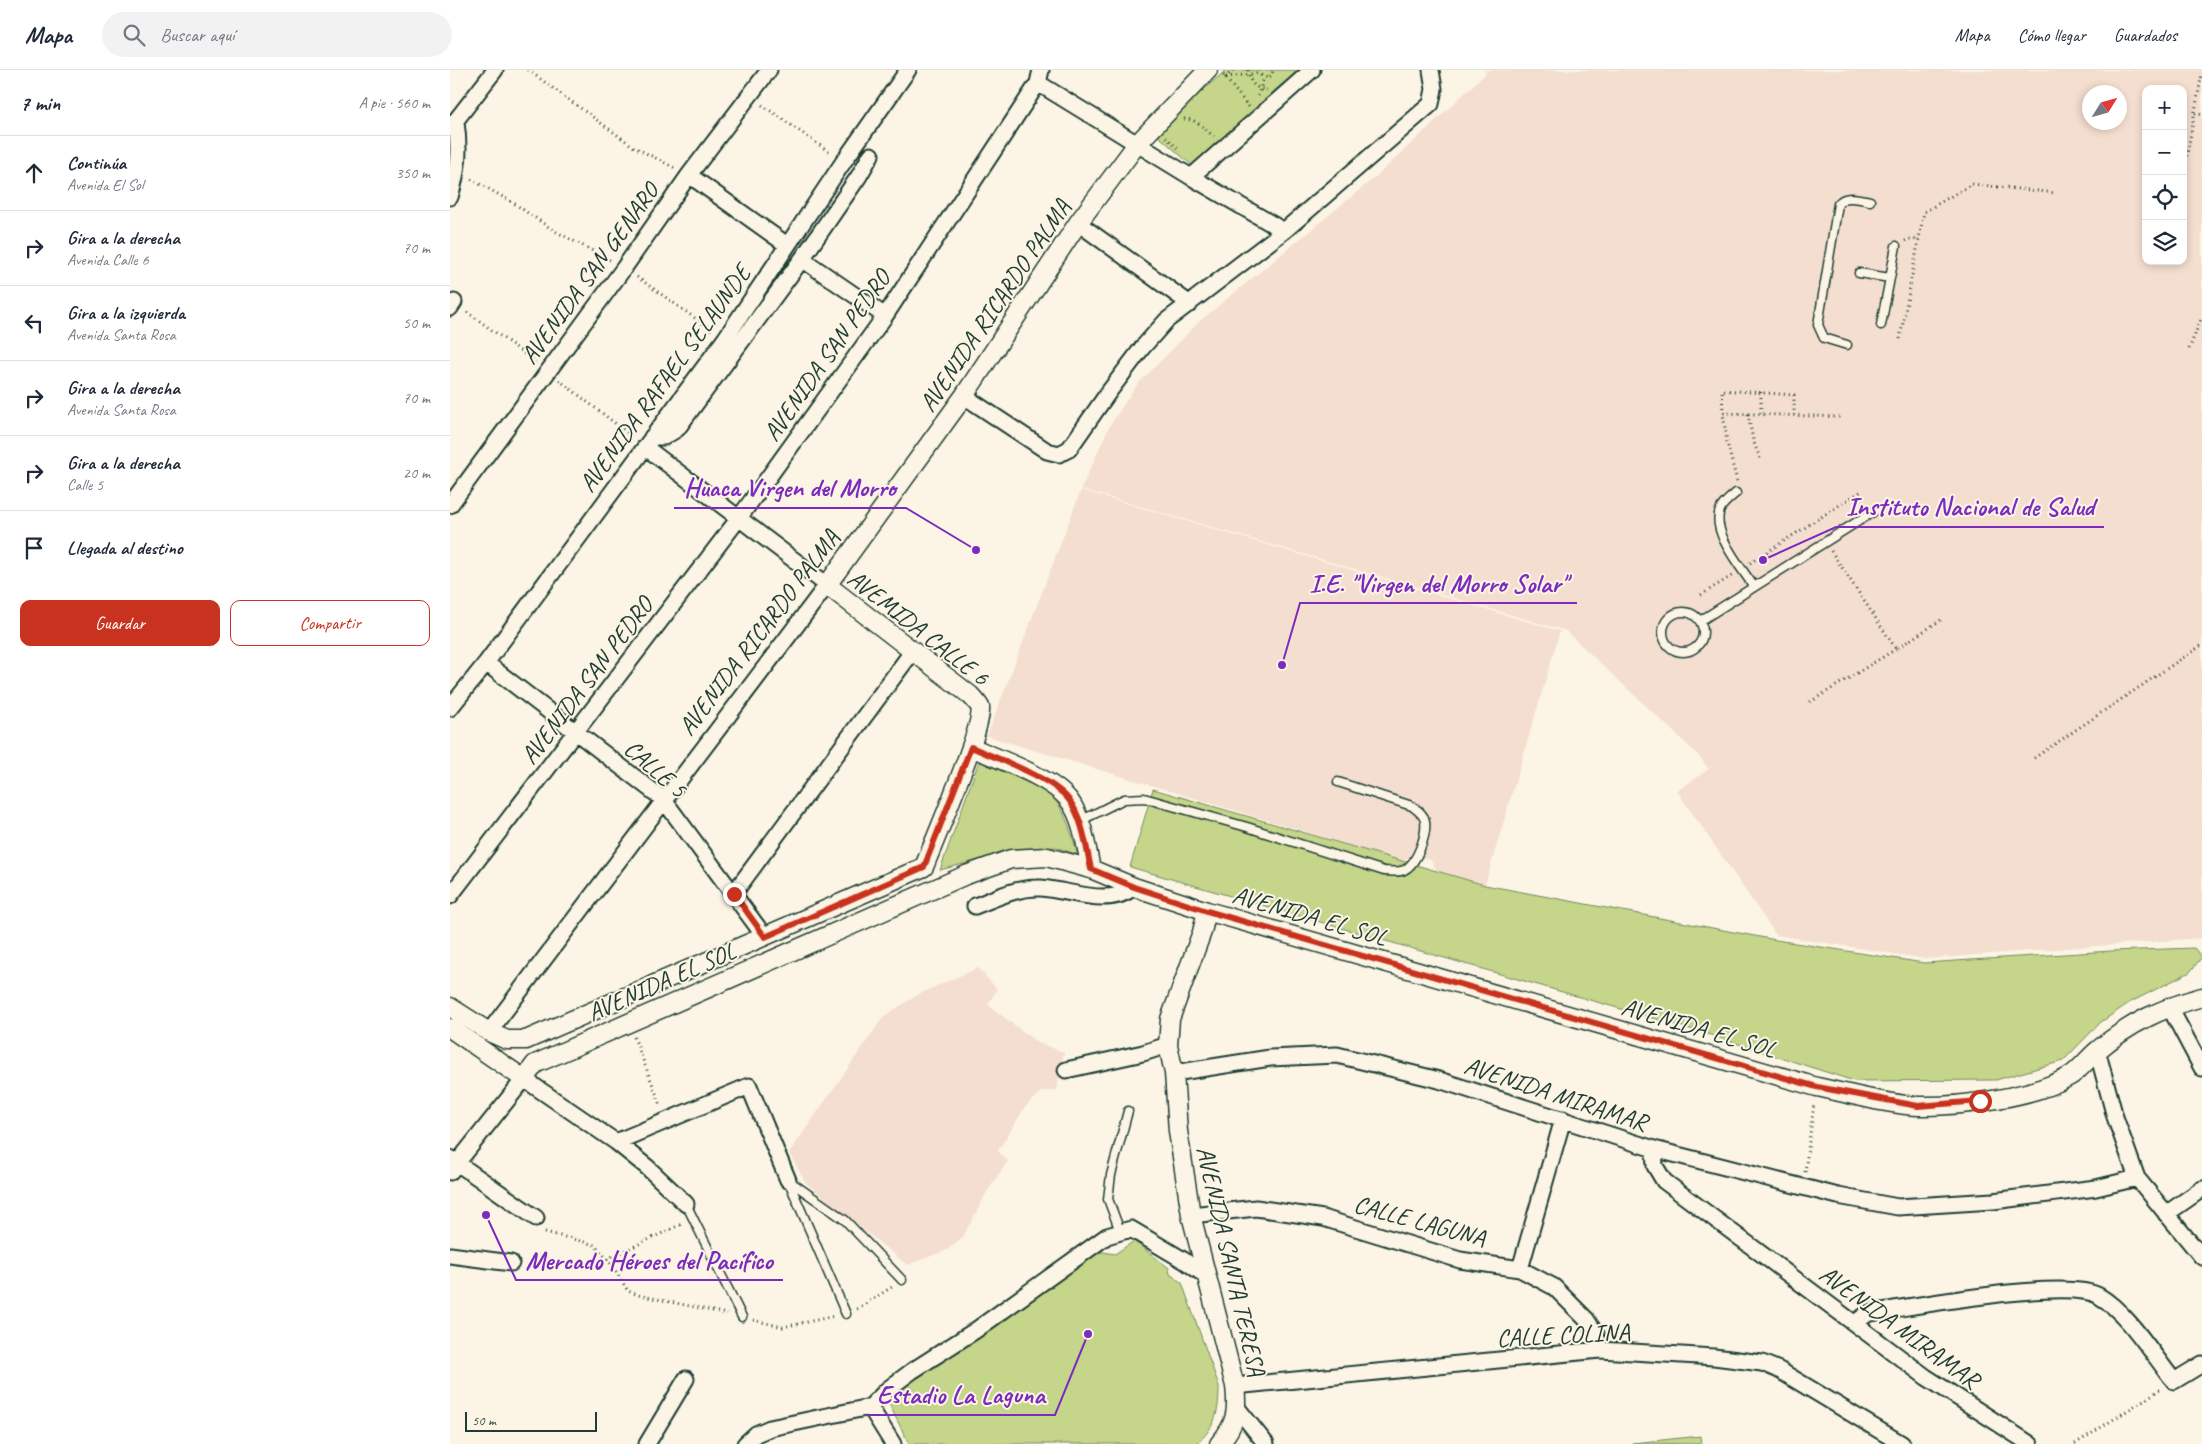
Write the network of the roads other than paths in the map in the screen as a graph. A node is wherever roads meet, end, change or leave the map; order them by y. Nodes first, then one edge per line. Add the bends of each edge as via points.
1 (495, 70) edge
2 (769, 70) edge
3 (908, 70) edge
4 (1312, 70) edge
5 (1430, 70) edge
6 (1212, 75) edge
7 (1040, 77) edge
8 (453, 125) edge
9 (1137, 144) junction
10 (871, 155) dead end
11 (689, 175) junction
12 (1191, 177) junction
13 (450, 197) edge
14 (1870, 201) dead end
15 (1078, 223) junction
16 (1284, 231) junction
17 (788, 245) junction
18 (1896, 246) dead end
19 (802, 259) junction
20 (1859, 272) dead end
21 (1890, 278) junction
22 (1190, 304) junction
23 (885, 316) junction
24 (1881, 325) dead end
25 (1847, 345) dead end
26 (964, 396) junction
27 (648, 442) junction
28 (1736, 493) road end
29 (450, 505) edge
30 (1876, 510) dead end
31 (739, 518) junction
32 (827, 586) junction
33 (1754, 587) junction
34 (1700, 621) junction
35 (912, 652) junction
36 (486, 663) junction
37 (450, 708) edge
38 (576, 732) junction
39 (971, 747) junction
40 (1338, 782) dead end
41 (663, 800) junction
42 (1080, 821) junction
43 (1091, 869) junction
44 (1134, 887) junction
45 (734, 894) junction
46 (450, 896) edge
47 (974, 906) dead end
48 (1207, 911) junction
49 (765, 937) junction
50 (2202, 997) edge
51 (2169, 1006) junction
52 (450, 1007) edge
53 (450, 1028) edge
54 (489, 1032) junction
55 (1168, 1045) junction
56 (2097, 1050) junction
57 (2202, 1068) edge
58 (1066, 1070) dead end
59 (1174, 1073) junction
60 (524, 1079) junction
61 (1128, 1111) dead end
62 (1563, 1119) junction
63 (616, 1142) junction
64 (1654, 1150) junction
65 (452, 1164) edge
66 (2137, 1178) junction
67 (788, 1180) junction
68 (2202, 1189) edge
69 (686, 1204) joint
70 (2166, 1214) junction
71 (1191, 1215) junction
72 (536, 1218) road end
73 (1120, 1231) junction
74 (450, 1255) edge
75 (2202, 1257) edge
76 (510, 1262) dead end
77 (1520, 1269) junction
78 (1206, 1276) junction
79 (902, 1280) road end
80 (846, 1314) road end
81 (742, 1317) road end
82 (1855, 1323) junction
83 (1600, 1350) junction
84 (2202, 1364) edge
85 (686, 1378) dead end
86 (1236, 1386) junction
87 (870, 1407) junction
88 (1238, 1408) junction
89 (647, 1444) edge
90 (745, 1444) edge
91 (893, 1444) edge
92 (1219, 1444) edge
93 (1266, 1444) edge
94 (1902, 1444) edge
95 (2030, 1444) edge

1 - 8 street
2 - 11 street, AVENIDA SAN GENARO
3 - 17 street, AVENIDA RAFAEL SELAUNDE
4 - 12 street
5 - 16 street via 1434,90 1431,104
6 - 9 street, AVENIDA RICARDO PALMA
7 - 9 street
7 - 23 street, AVENIDA SAN PEDRO
8 - 13 street via 459,149 458,171
9 - 12 street
9 - 15 street, AVENIDA RICARDO PALMA
10 - 19 street
11 - 17 street
11 - 29 street, AVENIDA SAN GENARO
12 - 16 street
14 - 25 lane via 1846,197 1838,204 1819,316 1818,325 1824,338
15 - 22 street
15 - 26 street, AVENIDA RICARDO PALMA
16 - 22 street
17 - 27 street, AVENIDA RAFAEL SELAUNDE via 725,339
18 - 21 lane
19 - 23 street
19 - 27 street via 677,429
20 - 21 lane
21 - 24 lane
22 - 26 street via 1166,321 1142,348 1069,449 1059,454 1047,452
23 - 31 street, AVENIDA SAN PEDRO
26 - 32 street, AVENIDA RICARDO PALMA
27 - 31 street
27 - 36 street, AVENIDA RAFAEL SELAUNDE
28 - 33 lane via 1720,510 1718,522 1721,537
30 - 33 lane
31 - 32 street
31 - 38 street, AVENIDA SAN PEDRO
32 - 35 street, AVEMIDA CALLE 6
32 - 41 street, AVENIDA RICARDO PALMA
33 - 34 lane
34 - 34 lane via 1688,613 1675,614 1665,623 1666,643 1678,652 1691,651 1701,641 1703,627
35 - 39 street, AVEMIDA CALLE 6 via 970,695 980,707
35 - 45 street
36 - 37 street, AVENIDA RAFAEL SELAUNDE
36 - 38 street, CALLE 5
38 - 41 street, CALLE 5
38 - 46 street, AVENIDA SAN PEDRO
39 - 42 street via 1047,781 1068,799
39 - 49 street via 924,867
40 - 42 lane via 1412,806 1421,814 1425,822 1419,855 1407,868 1398,872 1384,870 1144,798 1124,799
41 - 45 street, CALLE 5
41 - 54 street, AVENIDA RICARDO PALMA
42 - 43 street
43 - 44 street, AVENIDA EL SOL
43 - 60 street, AVENIDA EL SOL via 1047,857 1011,859 966,875 535,1064
44 - 47 street via 1117,896 1086,896 1041,888 1016,890
44 - 48 street, AVENIDA EL SOL
45 - 49 street, CALLE 5
48 - 55 street, AVENIDA SANTA TERESA via 1170,1019
48 - 56 street, AVENIDA EL SOL via 1817,1087 1918,1106 1980,1101 2034,1091 2071,1075
49 - 54 street via 526,1040 507,1040
50 - 51 street, AVENIDA EL SOL
51 - 56 street, AVENIDA EL SOL via 2127,1028
51 - 57 street
52 - 54 street
53 - 60 street
55 - 58 street
55 - 59 street, AVENIDA SANTA TERESA
56 - 66 street via 2115,1117
59 - 62 street, AVENIDA MIRAMAR via 1270,1058 1337,1055 1438,1080
59 - 71 street, AVENIDA SANTA TERESA via 1178,1131
60 - 63 street
60 - 65 street, AVENIDA EL SOL
61 - 73 lane via 1108,1199
62 - 64 street, AVENIDA MIRAMAR
62 - 77 street
63 - 67 street via 749,1086
63 - 69 street
64 - 66 street via 1838,1196 1898,1207 2002,1200 2096,1188
64 - 82 street, AVENIDA MIRAMAR via 1655,1166 1664,1181
65 - 72 street
66 - 70 street
67 - 79 lane via 844,1220
67 - 80 lane
68 - 70 street
69 - 81 lane
70 - 75 street
71 - 77 street, CALLE LAGUNA via 1256,1208 1323,1218 1460,1260
71 - 78 street, AVENIDA SANTA TERESA
73 - 78 street via 1131,1229
73 - 87 street via 1107,1236 976,1330 912,1371
74 - 76 street
77 - 83 street, CALLE LAGUNA via 1554,1287 1586,1319 1596,1334
78 - 86 street, AVENIDA SANTA TERESA
82 - 84 street via 1867,1314 1882,1310 2039,1290 2075,1289 2097,1294 2116,1308 2174,1381
82 - 95 street, AVENIDA MIRAMAR via 1926,1377
83 - 86 street, CALLE COLINA
83 - 94 street, CALLE COLINA via 1762,1363
85 - 89 street
86 - 88 street, AVENIDA SANTA TERESA
87 - 90 street via 770,1428
87 - 91 street
88 - 92 street, AVENIDA SANTA TERESA via 1231,1430
88 - 93 street

